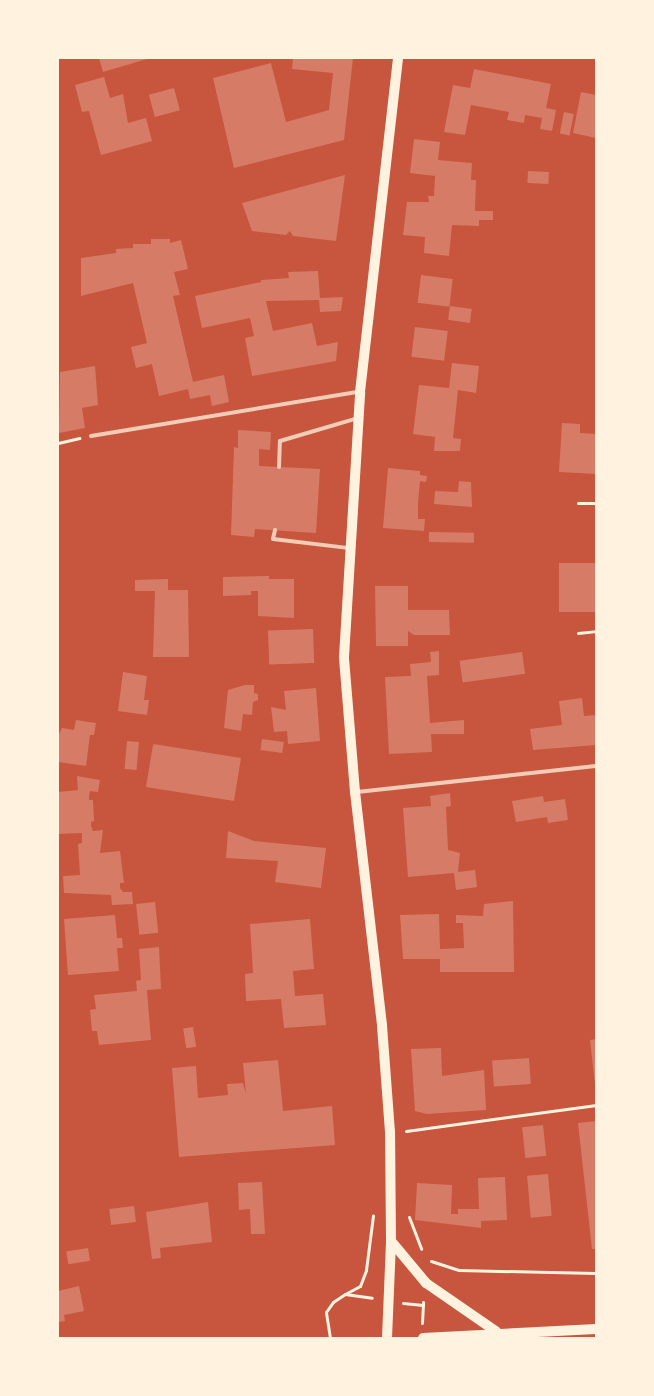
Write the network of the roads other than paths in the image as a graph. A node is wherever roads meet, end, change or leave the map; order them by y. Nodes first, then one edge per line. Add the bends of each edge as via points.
1 (398, 58) edge
2 (360, 392) junction
3 (358, 418) junction
4 (91, 436) road end
5 (279, 467) dead end
6 (275, 530) dead end
7 (349, 548) junction
8 (596, 766) edge
9 (355, 792) junction
10 (391, 1241) junction
11 (596, 1329) edge
12 (497, 1332) junction
13 (387, 1338) edge
14 (422, 1338) edge

1 - 2 main road
2 - 3 main road
2 - 4 lane
3 - 5 lane via 280,440
3 - 7 main road
6 - 7 lane via 273,539
7 - 9 main road via 344,657
8 - 9 lane
9 - 10 main road via 382,1025 390,1132
10 - 12 main road via 426,1283
10 - 13 main road
11 - 12 main road
12 - 14 main road

